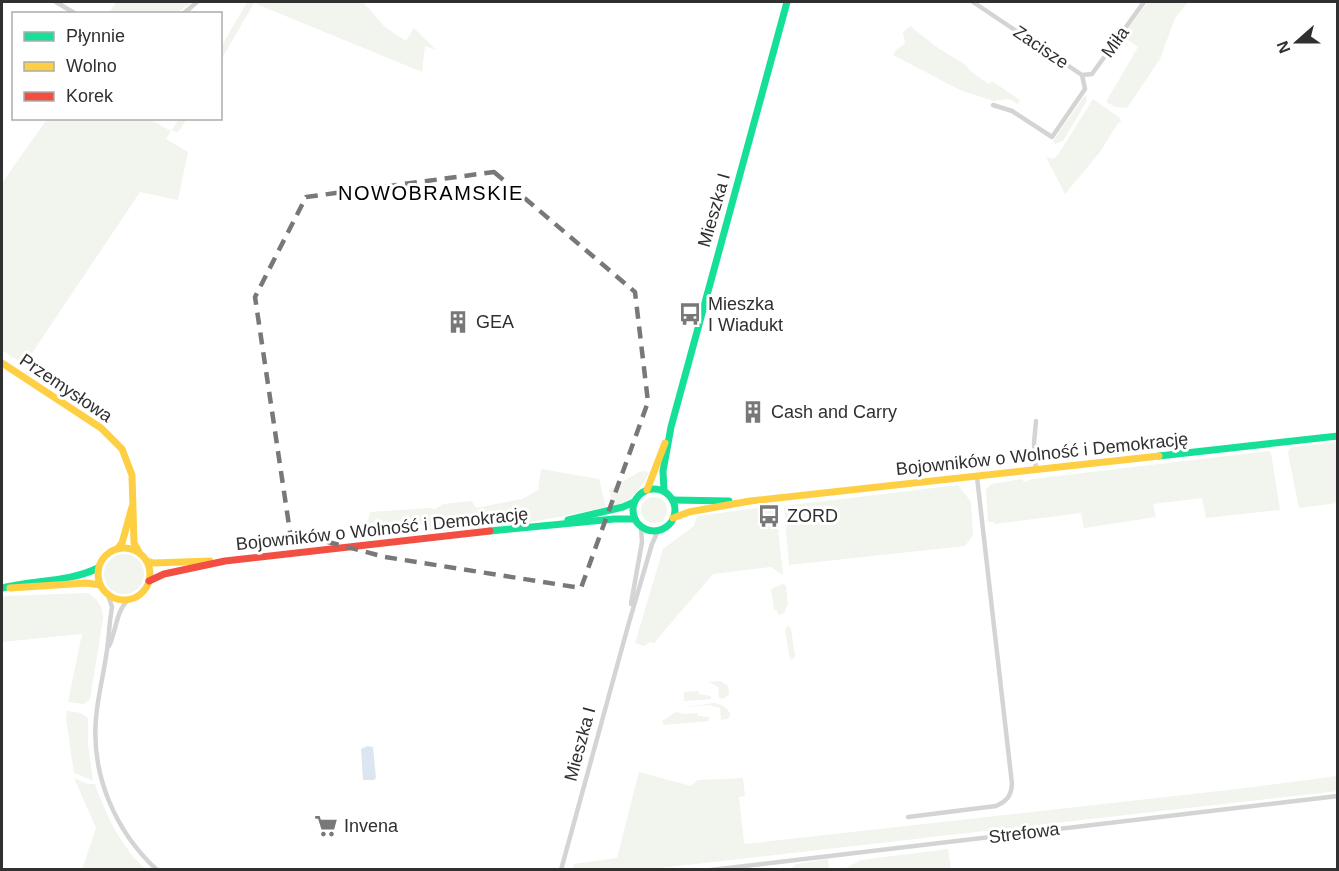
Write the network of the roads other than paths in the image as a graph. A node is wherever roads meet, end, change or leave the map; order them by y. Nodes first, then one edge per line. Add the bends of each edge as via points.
1 (56, 2) edge
2 (198, 2) edge
3 (787, 2) edge
4 (973, 2) edge
5 (1144, 2) edge
6 (73, 12) edge
7 (186, 12) edge
8 (1082, 75) junction
9 (993, 105) dead end
10 (2, 363) edge
11 (1036, 421) dead end
12 (671, 427) junction
13 (1338, 436) edge
14 (1036, 470) junction
15 (977, 477) junction
16 (647, 490) junction
17 (664, 491) junction
18 (673, 500) junction
19 (750, 501) junction
20 (634, 502) junction
21 (133, 505) junction
22 (673, 518) junction
23 (635, 519) junction
24 (542, 525) junction
25 (641, 527) junction
26 (658, 531) junction
27 (118, 548) junction
28 (139, 552) junction
29 (147, 561) junction
30 (225, 561) junction
31 (98, 568) junction
32 (149, 580) junction
33 (100, 585) junction
34 (2, 588) edge
35 (108, 595) junction
36 (128, 600) junction
37 (628, 626) junction
38 (108, 648) junction
39 (1338, 796) edge
40 (908, 816) dead end
41 (735, 868) edge
42 (157, 870) edge
43 (561, 870) edge
44 (711, 870) edge

1 - 6 street
2 - 7 street
3 - 12 main road, Mieszka I
4 - 8 street, Zacisze
5 - 8 street, Miła via 1092,74
8 - 9 street, Zacisze via 1085,89 1052,136 1012,111
10 - 21 main road, Przemysłowa via 113,439 130,467
11 - 14 street
12 - 16 main road, Mieszka I
12 - 17 main road, Mieszka I via 663,471
13 - 14 main road, Bojowników o Wolność i Demokrację
14 - 15 main road, Bojowników o Wolność i Demokrację
15 - 19 main road, Bojowników o Wolność i Demokrację
15 - 40 street via 1011,793 996,807
16 - 17 main road
16 - 20 main road
17 - 18 main road
18 - 19 main road, Bojowników o Wolność i Demokrację
18 - 22 main road
19 - 22 main road, Bojowników o Wolność i Demokrację
20 - 23 main road
20 - 24 main road, Bojowników o Wolność i Demokrację
21 - 27 main road, Przemysłowa
21 - 28 main road, Przemysłowa via 134,543
22 - 26 main road
23 - 24 main road, Bojowników o Wolność i Demokrację
23 - 25 main road
24 - 30 main road, Bojowników o Wolność i Demokrację
25 - 26 main road
25 - 37 street, Mieszka I
26 - 37 street, Mieszka I
27 - 28 main road
27 - 31 main road via 103,558
28 - 29 main road
29 - 30 main road, Bojowników o Wolność i Demokrację
29 - 32 main road
30 - 32 main road, Bojowników o Wolność i Demokrację
31 - 33 main road
31 - 34 main road via 86,574
32 - 36 main road via 141,594
33 - 34 main road
33 - 35 main road
35 - 36 main road
35 - 38 street via 112,607
36 - 38 street
37 - 43 street, Mieszka I
38 - 42 street via 96,720 102,781 119,822
39 - 41 street, Strefowa
41 - 44 street, Strefowa

